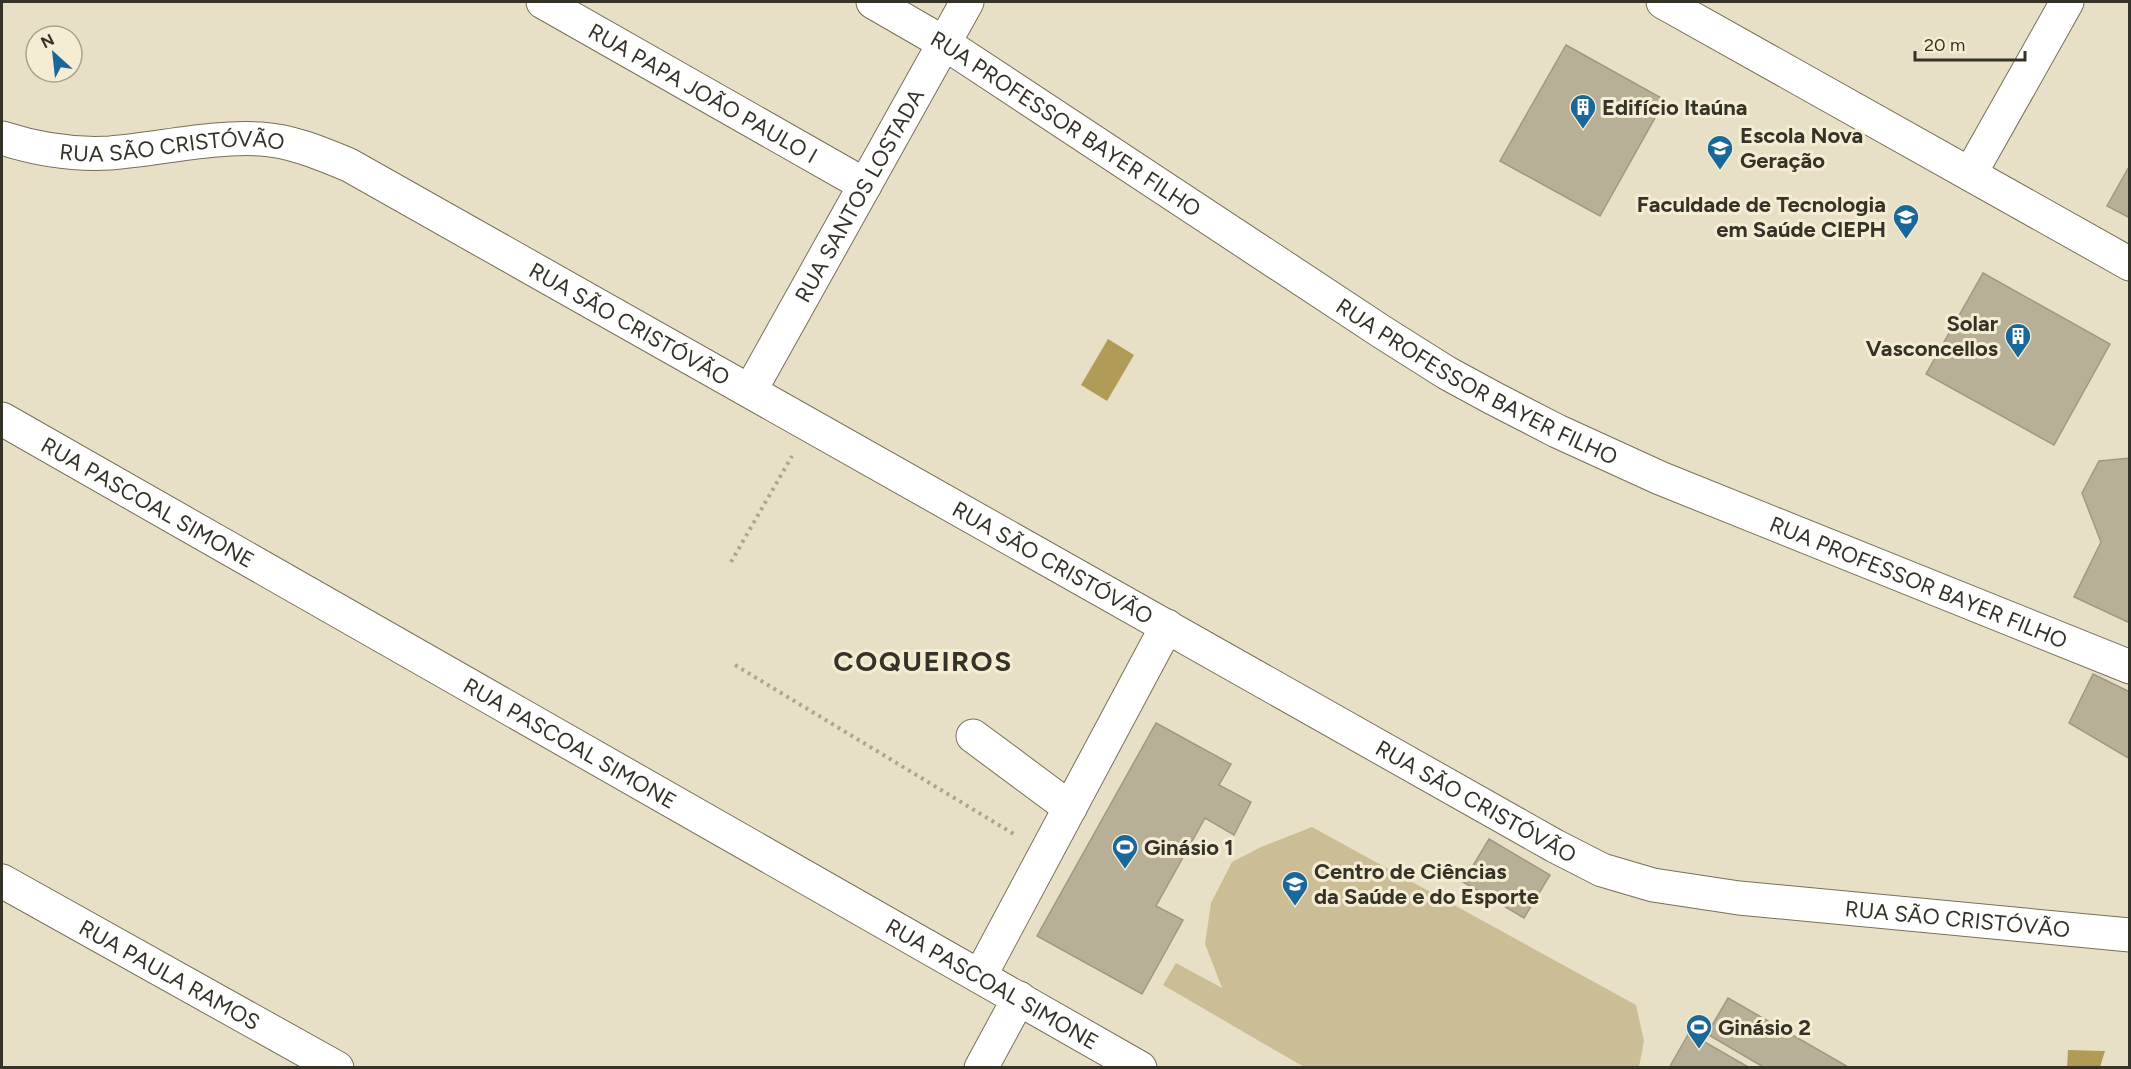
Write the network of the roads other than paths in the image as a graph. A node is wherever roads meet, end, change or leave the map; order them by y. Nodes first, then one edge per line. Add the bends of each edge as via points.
1 (543, 2) edge
2 (873, 2) edge
3 (967, 2) edge
4 (1663, 2) edge
5 (2067, 2) edge
6 (944, 43) junction
7 (2, 138) edge
8 (1970, 174) junction
9 (865, 185) junction
10 (2130, 264) edge
11 (750, 391) junction
12 (2, 419) edge
13 (1167, 626) junction
14 (2130, 667) edge
15 (973, 736) dead end
16 (1070, 808) junction
17 (2, 881) edge
18 (2130, 934) edge
19 (980, 976) junction
20 (1019, 998) junction
21 (337, 1068) edge
22 (981, 1068) edge
23 (1140, 1068) edge

1 - 9 street, RUA PAPA JOÃO PAULO I
2 - 6 street, RUA PROFESSOR BAYER FILHO
3 - 6 street, RUA SANTOS LOSTADA
4 - 8 street
5 - 8 street
6 - 9 street, RUA SANTOS LOSTADA
6 - 14 street, RUA PROFESSOR BAYER FILHO via 1382,332 1484,393 1660,477
7 - 11 street, RUA SÃO CRISTÓVÃO via 61,151 108,153 261,139 309,148 349,165
8 - 10 street
9 - 11 street, RUA SANTOS LOSTADA
11 - 13 street, RUA SÃO CRISTÓVÃO
12 - 19 street, RUA PASCOAL SIMONE
13 - 16 street
13 - 18 street, RUA SÃO CRISTÓVÃO via 1602,870 1653,885 1739,898
15 - 16 street
16 - 19 street
17 - 21 street, RUA PAULA RAMOS
19 - 20 street, RUA PASCOAL SIMONE
20 - 22 street
20 - 23 street, RUA PASCOAL SIMONE

